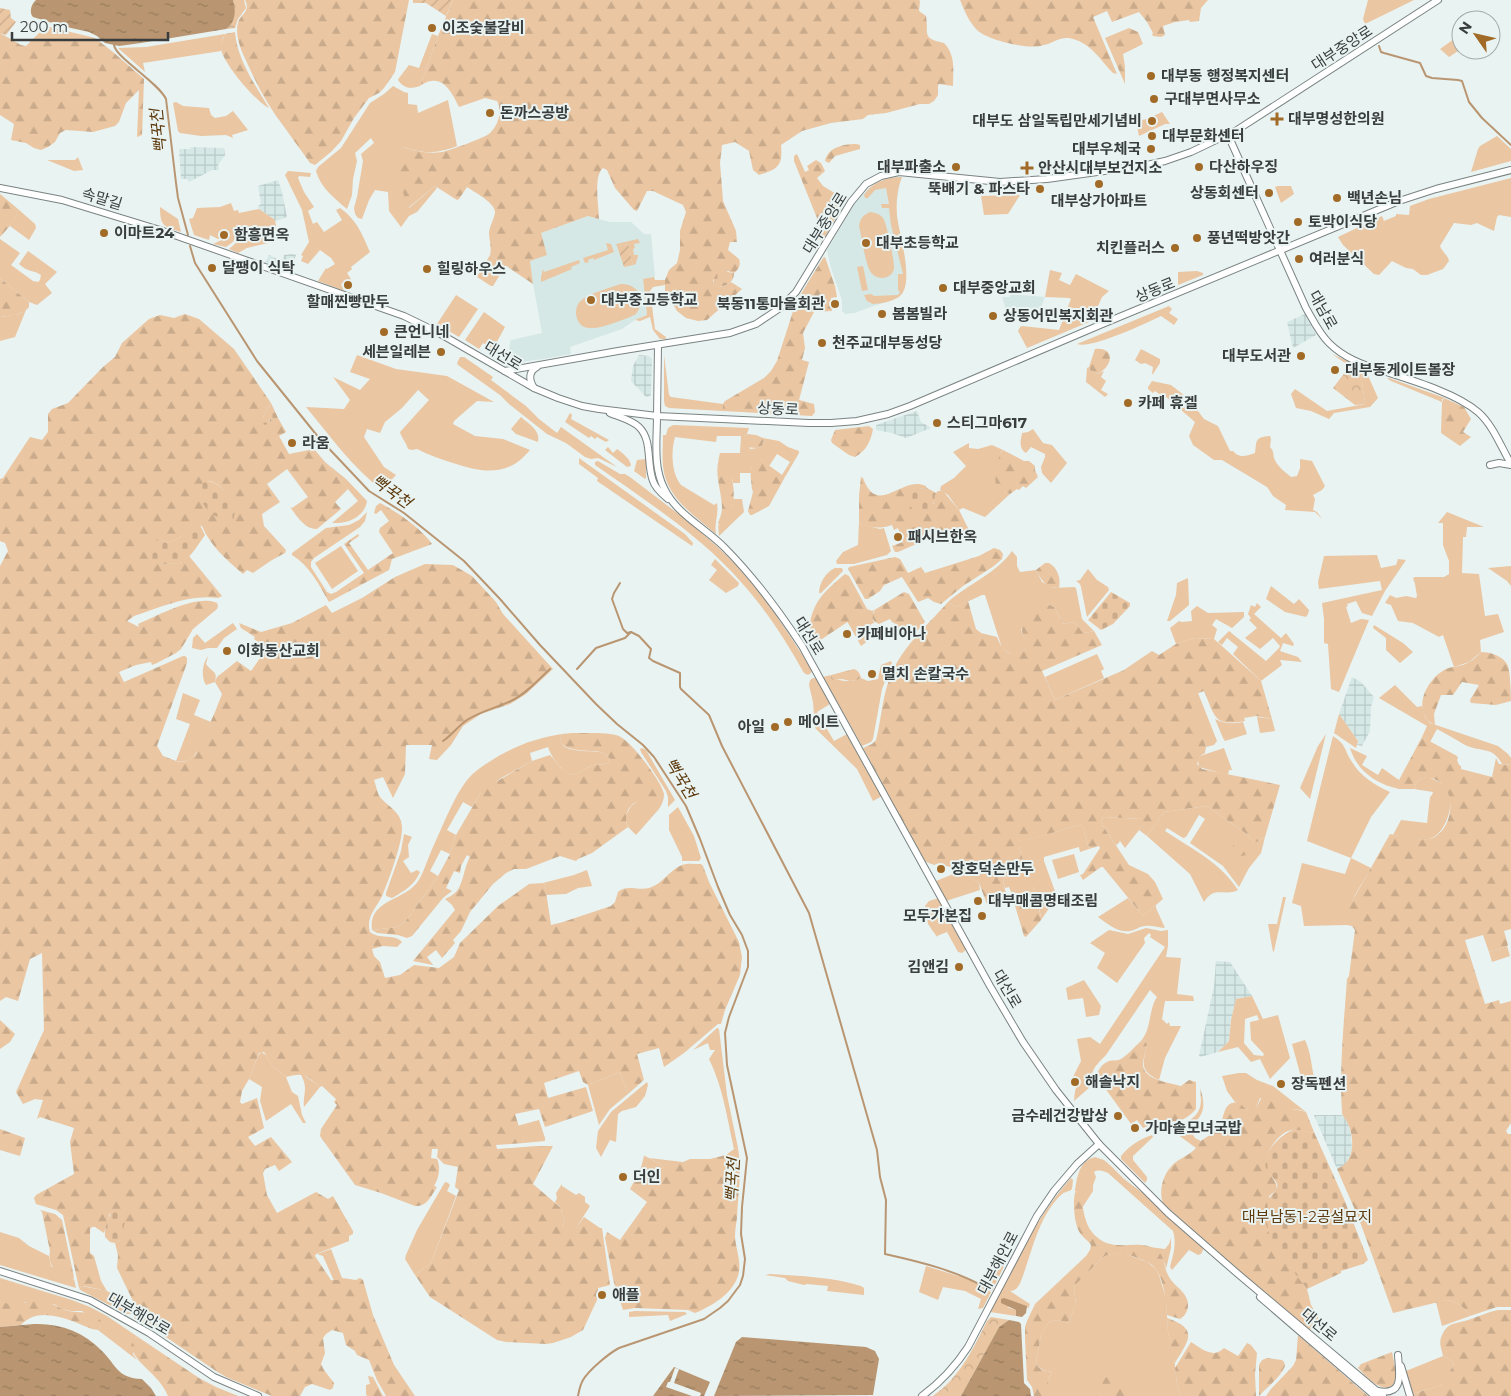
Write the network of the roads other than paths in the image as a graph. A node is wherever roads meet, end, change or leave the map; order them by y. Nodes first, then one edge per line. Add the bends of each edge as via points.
1 (1438, 0) edge
2 (1228, 135) junction
3 (1511, 170) edge
4 (0, 188) edge
5 (195, 242) joint
6 (1280, 251) junction
7 (658, 345) junction
8 (538, 366) junction
9 (504, 371) junction
10 (534, 388) junction
11 (605, 410) junction
12 (657, 416) junction
13 (1511, 464) edge
14 (1490, 465) dead end
15 (679, 509) junction
16 (1099, 1144) junction
17 (0, 1271) edge
18 (1376, 1393) edge
19 (258, 1396) edge
20 (922, 1396) edge
21 (1383, 1396) edge
22 (1410, 1396) edge

1 - 2 street, 대부중앙로
2 - 6 street, 대남로
2 - 7 street, 대부중앙로 via 1165,161 1047,180 1000,182 899,172 881,176 866,184 851,202 801,285 780,308 756,324 730,333
3 - 6 street, 상동로 via 1399,201
4 - 5 street, 속말길 via 62,200
5 - 9 street, 대선로 via 412,320
6 - 12 street, 상동로 via 888,414 857,421 819,423
6 - 13 street, 대남로 via 1317,328 1333,347 1358,362 1444,393 1472,407 1489,425
7 - 8 street, 대부중앙로
7 - 12 street
8 - 9 street, 대부중앙로
8 - 10 street via 530,375
9 - 10 street, 대선로
10 - 11 street, 대선로 via 570,403
11 - 12 street, 대선로
11 - 15 street via 640,428 647,442 652,480
12 - 15 street, 대선로 via 658,473 667,494
13 - 14 street
15 - 16 street, 대선로 via 723,545 780,612 1012,1024 1046,1077
16 - 18 street, 대선로 via 1156,1202
16 - 20 street, 대부해안로 via 1077,1164 1037,1216 958,1363
17 - 19 street, 대부해안로 via 90,1300 149,1333 214,1377
18 - 21 street, 대선로
18 - 22 street via 1393,1391 1397,1386 1400,1377 1398,1355

